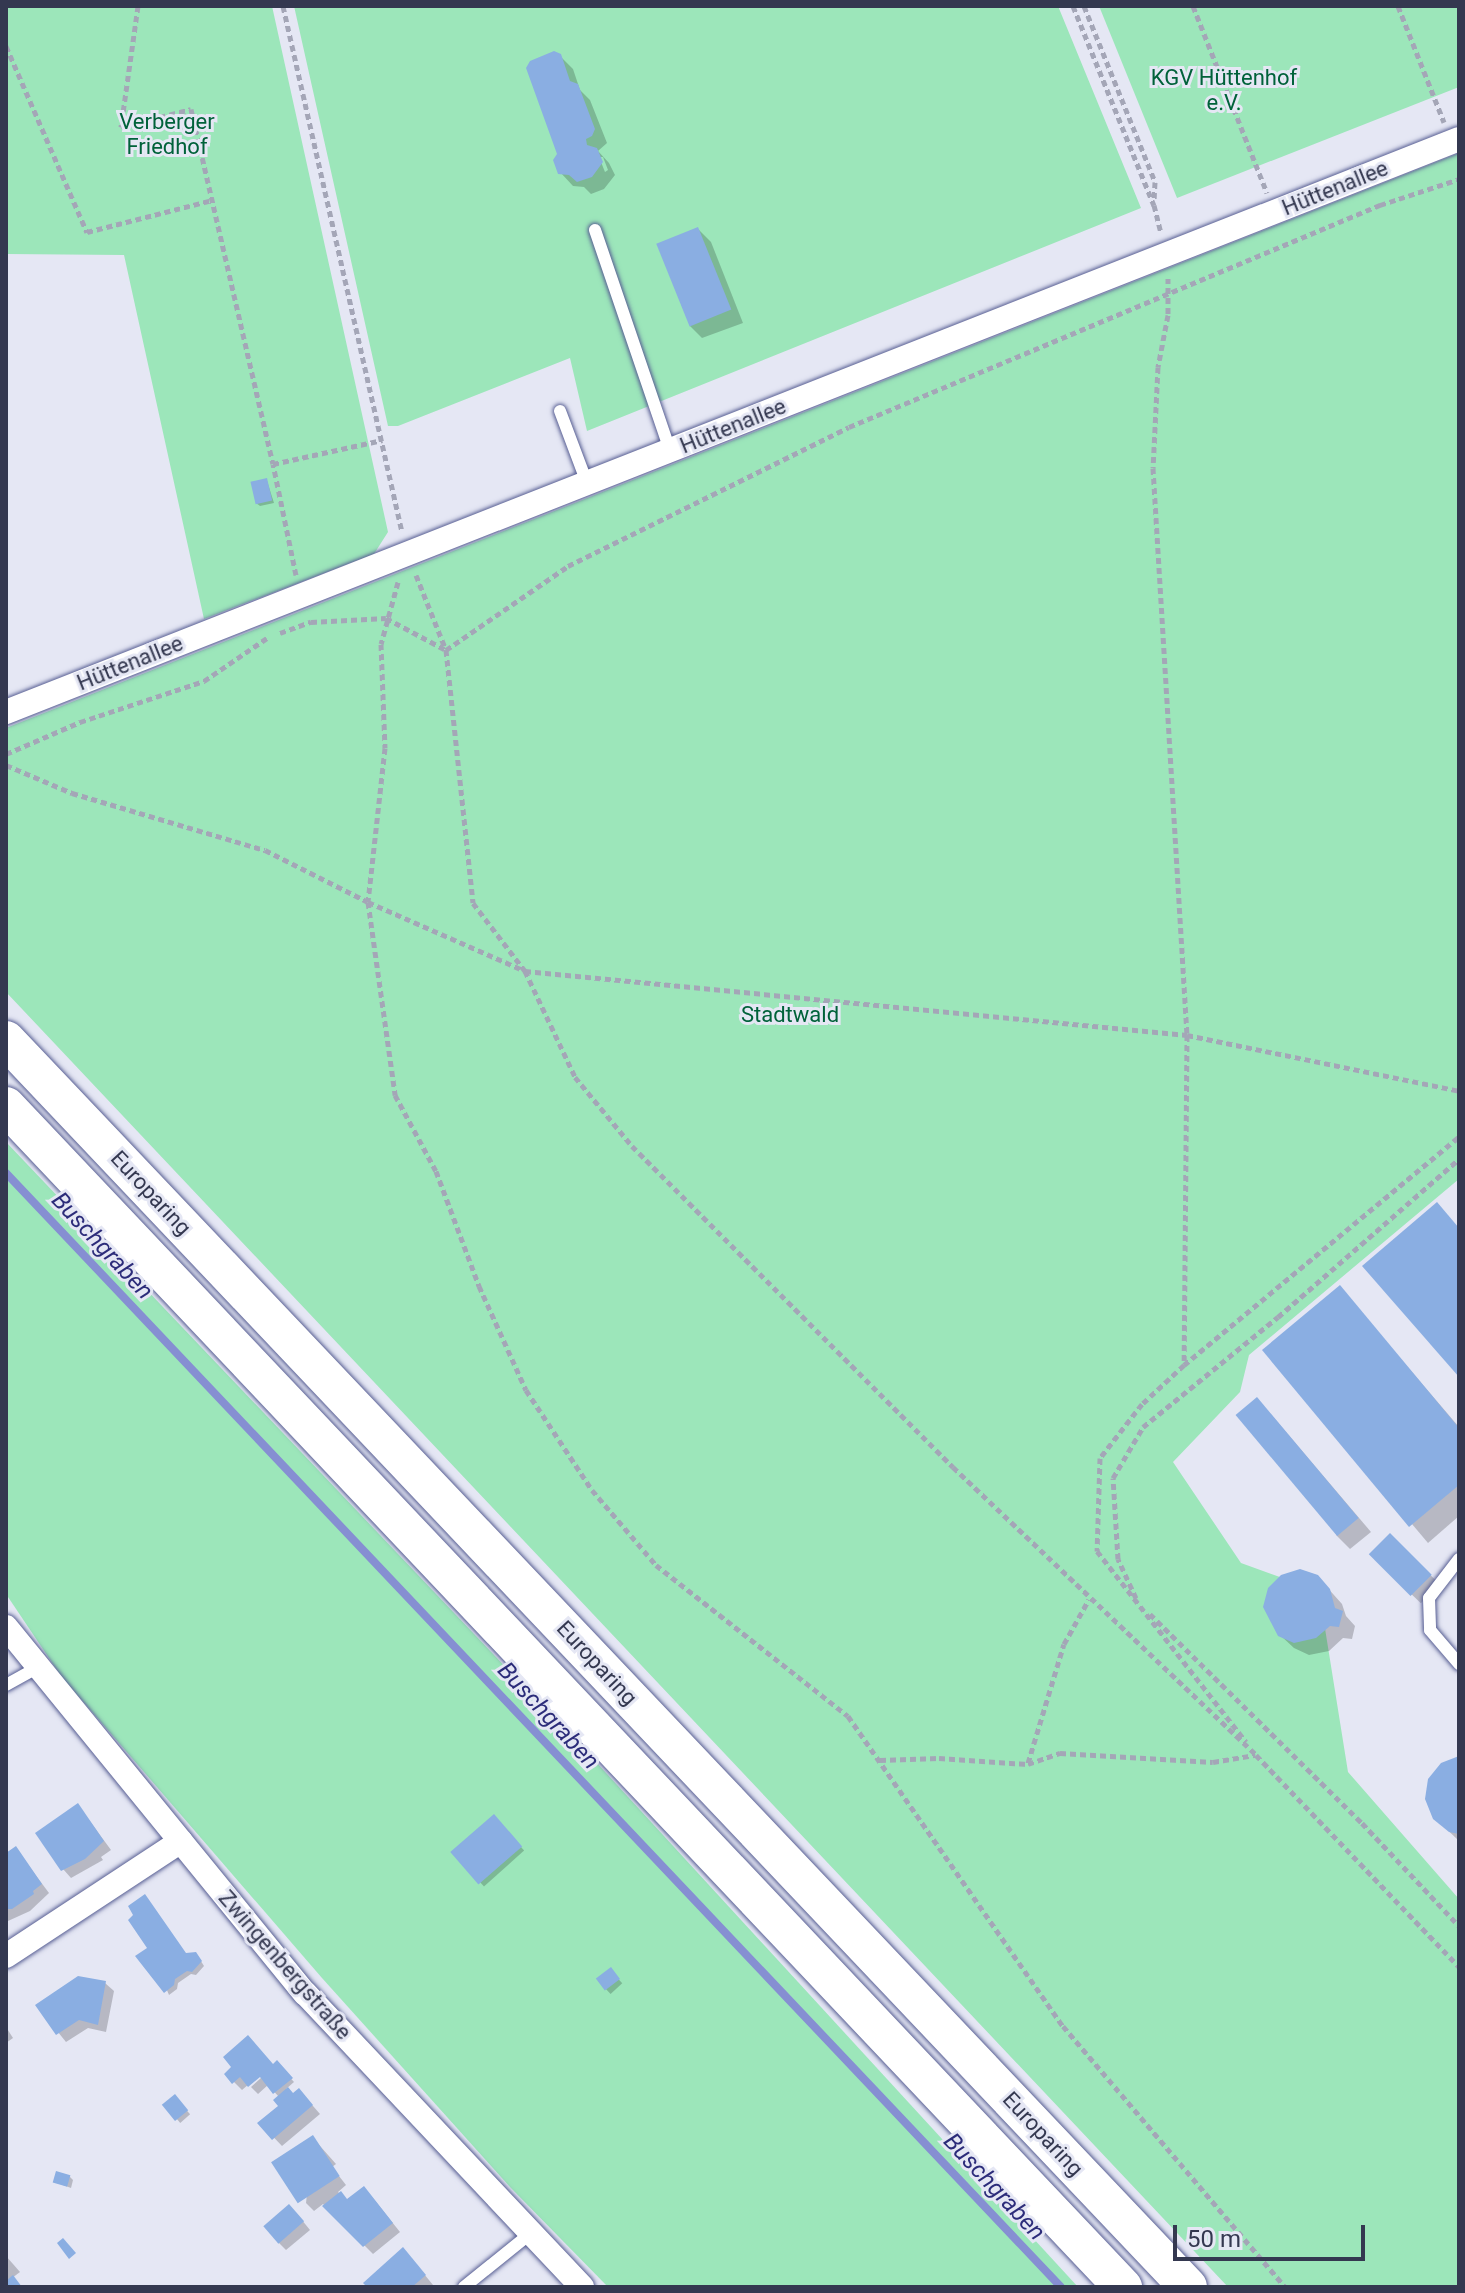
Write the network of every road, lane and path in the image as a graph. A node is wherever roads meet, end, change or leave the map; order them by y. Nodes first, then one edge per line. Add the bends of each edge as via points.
1 (138, 6) edge
2 (283, 6) edge
3 (1073, 6) edge
4 (1084, 6) edge
5 (1193, 6) edge
6 (1398, 6) edge
7 (6, 46) edge
8 (1456, 141) edge
9 (1459, 179) edge
10 (213, 200) junction
11 (1154, 205) junction
12 (1274, 212) junction
13 (595, 230) dead end
14 (1167, 254) junction
15 (1169, 293) junction
16 (560, 411) dead end
17 (382, 440) junction
18 (670, 450) junction
19 (273, 464) junction
20 (587, 483) junction
21 (407, 555) junction
22 (305, 594) junction
23 (386, 618) junction
24 (446, 650) junction
25 (6, 712) edge
26 (6, 754) edge
27 (6, 765) edge
28 (368, 902) junction
29 (525, 971) junction
30 (1187, 1035) junction
31 (6, 1040) edge
32 (1459, 1091) edge
33 (6, 1106) edge
34 (1459, 1137) edge
35 (1459, 1159) edge
36 (1184, 1365) junction
37 (1459, 1559) edge
38 (1089, 1599) junction
39 (6, 1627) edge
40 (1459, 1664) edge
41 (37, 1668) junction
42 (6, 1685) edge
43 (1256, 1755) junction
44 (880, 1760) junction
45 (1028, 1764) junction
46 (181, 1841) junction
47 (1459, 1926) edge
48 (6, 1956) edge
49 (1459, 1967) edge
50 (531, 2233) junction
51 (464, 2287) edge
52 (582, 2287) edge
53 (1123, 2287) edge
54 (1188, 2287) edge
55 (1285, 2287) edge

1 - 10 path via 121,127 191,109
2 - 17 path
3 - 11 path
4 - 11 path via 1155,182
5 - 12 path
6 - 8 path
7 - 10 path via 87,232
8 - 12 street, Hüttenallee
9 - 15 path via 1380,205
10 - 19 path
11 - 14 path
12 - 14 street, Hüttenallee
13 - 18 lane
14 - 18 street, Hüttenallee
15 - 24 path via 807,448 568,566
15 - 30 path via 1158,367 1153,468
16 - 20 lane
17 - 19 path
17 - 21 path
18 - 20 street, Hüttenallee
19 - 22 path via 295,571
20 - 21 street, Hüttenallee
21 - 22 street, Hüttenallee
21 - 24 path
22 - 25 street, Hüttenallee
23 - 24 path
23 - 26 path via 311,622 263,640 204,681 80,722
23 - 28 path via 381,644 385,748
24 - 29 path via 473,903
27 - 28 path via 72,793 265,850
28 - 29 path
28 - 44 path via 395,1095 436,1171 526,1390 592,1490 656,1565 848,1716
29 - 30 path
29 - 38 path via 575,1077 632,1146
30 - 32 path
30 - 36 path
31 - 54 main road, Europaring
33 - 53 main road, Europaring
34 - 36 path
35 - 47 path via 1143,1427 1113,1478 1118,1559 1136,1597
36 - 43 path via 1142,1404 1100,1458 1097,1551
37 - 40 lane via 1429,1598 1430,1630
38 - 43 path
38 - 45 path via 1064,1644
39 - 41 street, Zwingenbergstraße
41 - 42 lane
41 - 46 street, Zwingenbergstraße
43 - 45 path via 1213,1762 1060,1753
43 - 49 path
44 - 45 path
44 - 55 path via 1063,2026
46 - 48 street
46 - 50 street, Zwingenbergstraße via 305,1993
50 - 51 lane
50 - 52 street, Zwingenbergstraße

